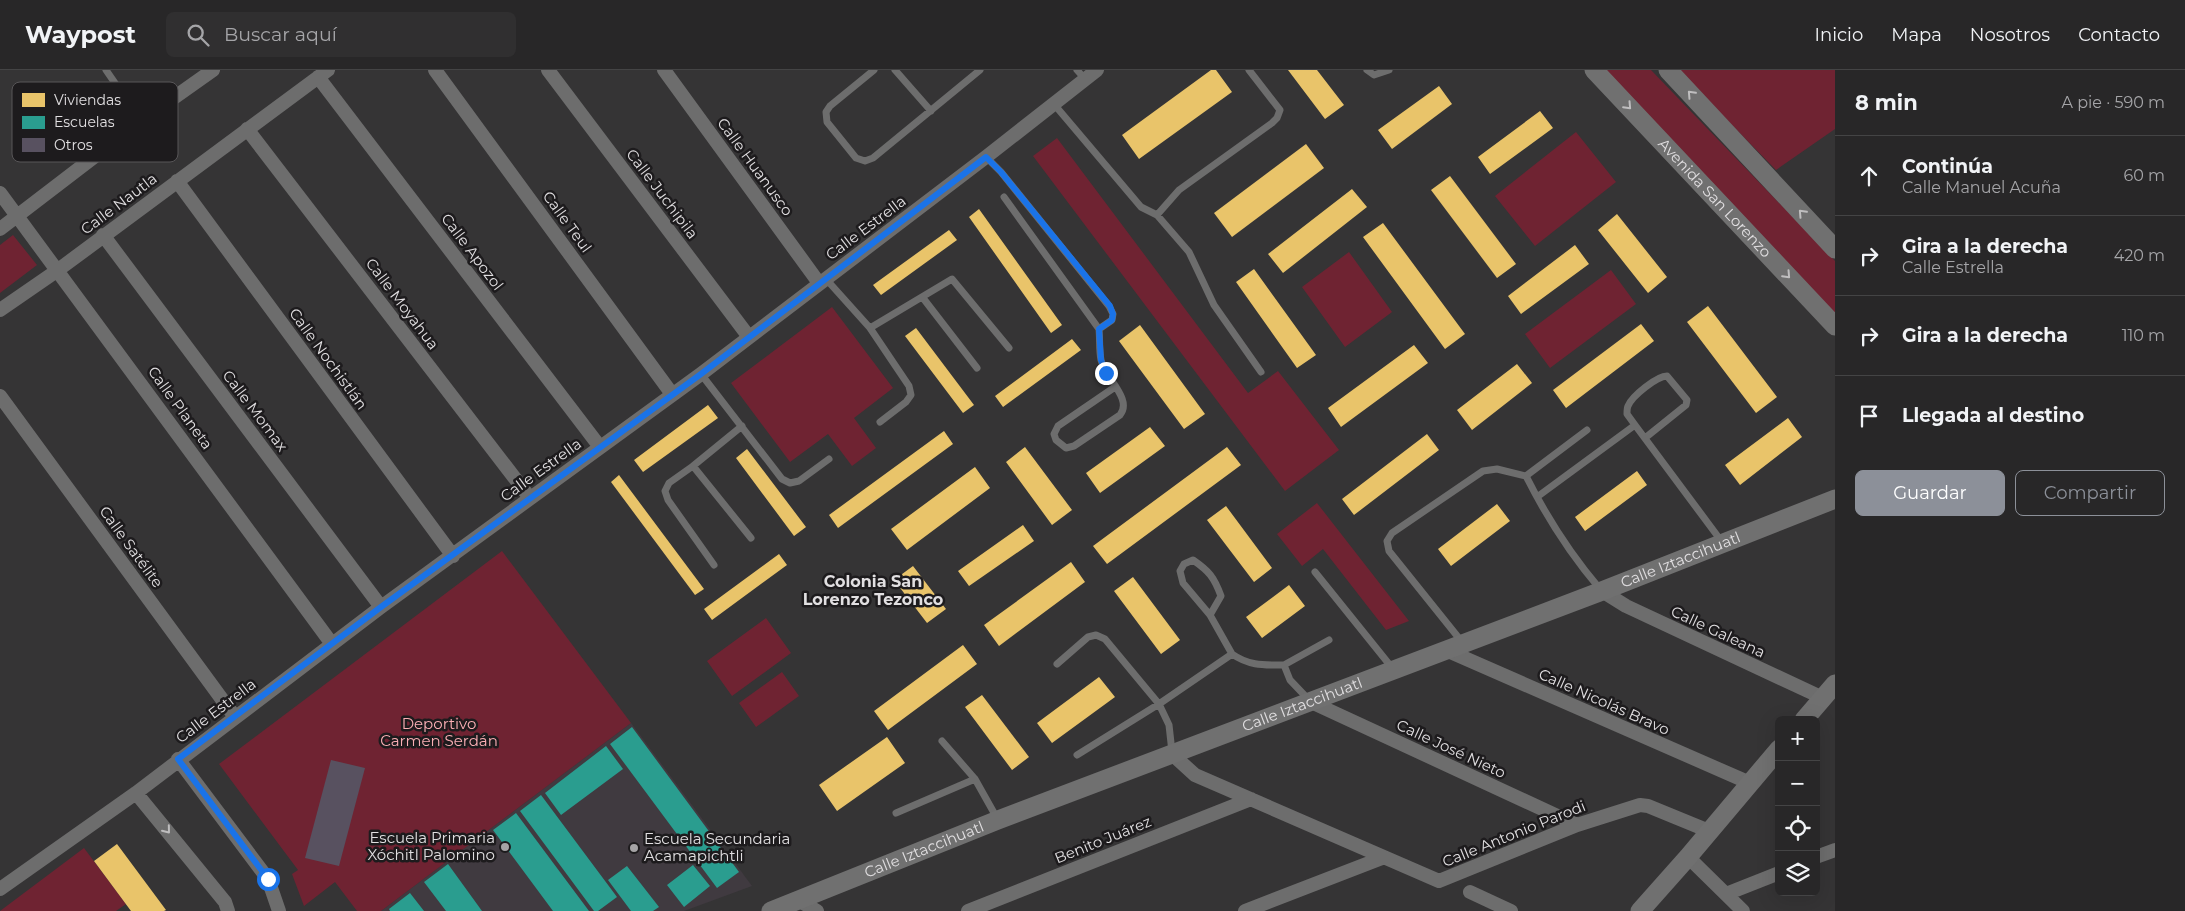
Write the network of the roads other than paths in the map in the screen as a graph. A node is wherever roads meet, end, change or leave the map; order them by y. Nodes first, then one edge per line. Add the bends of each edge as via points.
1 (106, 70) edge
2 (213, 70) edge
3 (435, 70) edge
4 (548, 70) edge
5 (664, 70) edge
6 (874, 70) edge
7 (895, 70) edge
8 (980, 70) edge
9 (1097, 70) edge
10 (1249, 70) edge
11 (1367, 70) edge
12 (1389, 70) edge
13 (1594, 70) edge
14 (1668, 70) edge
15 (323, 74) edge
16 (1081, 75) edge
17 (114, 82) edge
18 (178, 95) edge
19 (1053, 104) junction
20 (931, 111) junction
21 (247, 129) junction
22 (986, 157) junction
23 (88, 162) edge
24 (177, 181) junction
25 (0, 193) edge
26 (1004, 198) dead end
27 (1157, 215) junction
28 (17, 216) junction
29 (0, 229) edge
30 (103, 235) junction
31 (1835, 249) edge
32 (58, 270) junction
33 (822, 281) junction
34 (923, 298) junction
35 (0, 310) edge
36 (1835, 326) edge
37 (870, 328) junction
38 (1099, 329) junction
39 (749, 337) junction
40 (1009, 348) dead end
41 (977, 368) dead end
42 (1261, 372) dead end
43 (701, 374) junction
44 (1115, 387) junction
45 (672, 394) junction
46 (0, 396) edge
47 (880, 422) dead end
48 (1635, 425) junction
49 (742, 426) junction
50 (1587, 430) dead end
51 (1645, 438) junction
52 (600, 447) junction
53 (829, 459) dead end
54 (693, 466) junction
55 (1526, 476) junction
56 (1537, 497) junction
57 (530, 498) junction
58 (1835, 499) edge
59 (750, 538) dead end
60 (1724, 544) junction
61 (453, 556) junction
62 (714, 566) dead end
63 (1315, 572) dead end
64 (1602, 591) junction
65 (381, 607) junction
66 (1210, 615) junction
67 (1329, 640) dead end
68 (332, 644) junction
69 (1455, 647) junction
70 (1232, 654) junction
71 (1057, 664) dead end
72 (1284, 665) junction
73 (1393, 670) junction
74 (1829, 691) edge
75 (1311, 702) junction
76 (1159, 704) junction
77 (235, 716) junction
78 (1807, 716) edge
79 (942, 740) dead end
80 (1775, 754) edge
81 (1077, 755) dead end
82 (1172, 755) junction
83 (178, 759) junction
84 (975, 779) junction
85 (1750, 783) junction
86 (136, 793) junction
87 (1251, 799) junction
88 (896, 812) dead end
89 (998, 820) junction
90 (1577, 825) junction
91 (1709, 831) junction
92 (1835, 850) edge
93 (1820, 856) edge
94 (1688, 857) junction
95 (1382, 858) junction
96 (1775, 874) edge
97 (0, 889) edge
98 (1470, 892) dead end
99 (1726, 894) junction
100 (798, 900) junction
101 (228, 911) edge
102 (280, 911) edge
103 (771, 911) edge
104 (817, 911) edge
105 (968, 911) edge
106 (1245, 911) edge
107 (1511, 911) edge
108 (1640, 911) edge
109 (1743, 911) edge

1 - 17 lane
2 - 18 street
3 - 45 street, Calle Teul
4 - 39 street, Calle Juchipila
5 - 33 street, Calle Huanusco
6 - 20 lane via 826,112 827,122 856,158 873,158
7 - 20 lane
8 - 20 lane
9 - 16 street, Calle Estrella
10 - 27 lane via 1280,110 1277,118 1179,190
11 - 12 lane via 1374,75
13 -> 36 street, Avenida San Lorenzo
31 -> 14 street
15 - 21 street, Calle Nautla
15 - 52 street, Calle Apozol
16 - 19 street, Calle Estrella
19 - 22 street, Calle Estrella
19 - 27 lane via 1140,207
21 - 24 street, Calle Nautla
21 - 57 street, Calle Moyahua
22 - 33 street, Calle Estrella
22 - 38 lane via 1110,306 1112,320
23 - 28 street
24 - 30 street, Calle Nautla
24 - 61 street, Calle Nochistlán
25 - 28 street, Calle Planeta
26 - 38 lane
27 - 42 lane via 1189,252 1214,305
28 - 29 street
28 - 32 street, Calle Planeta
30 - 32 street, Calle Nautla
30 - 65 street, Calle Momax
32 - 35 street, Calle Nautla
32 - 68 street, Calle Planeta
33 - 37 lane
33 - 39 street, Calle Estrella
34 - 37 lane
34 - 40 lane via 952,278
34 - 41 lane
37 - 47 lane via 909,386 911,395
38 - 44 lane via 1101,360
39 - 43 street, Calle Estrella
43 - 45 street, Calle Estrella
43 - 49 lane
44 - 44 lane via 1125,404 1120,415 1074,446 1066,448 1056,440 1054,434 1058,426
45 - 52 street, Calle Estrella
46 - 77 street, Calle Satélite
48 - 51 lane
48 - 51 lane via 1627,414 1628,405 1653,380 1667,376 1687,400 1686,405
48 - 56 lane
49 - 53 lane via 782,479 790,483 799,481
49 - 54 lane
50 - 55 lane
51 - 60 lane
52 - 57 street, Calle Estrella
54 - 59 lane
54 - 62 lane via 669,483 665,491
55 - 56 lane
55 - 69 lane via 1497,469 1483,471 1392,533 1387,541 1389,551
56 - 64 lane via 1583,569
57 - 61 street, Calle Estrella
58 - 60 street, Calle Iztaccihuatl
60 - 64 street, Calle Iztaccihuatl
61 - 65 street, Calle Estrella
63 - 73 lane
64 - 69 street, Calle Iztaccihuatl
64 - 74 street, Calle Galeana via 1626,606
65 - 68 street, Calle Estrella
66 - 66 lane via 1220,596 1208,570 1193,560 1184,564 1180,571 1183,584
66 - 70 lane
67 - 72 lane
68 - 77 street, Calle Estrella
69 - 73 street, Calle Iztaccihuatl
69 - 85 street, Calle Nicolás Bravo
70 - 72 lane via 1252,664
70 - 76 lane
71 - 76 lane via 1088,637 1096,635 1111,646
72 - 75 lane via 1290,680
73 - 75 street, Calle Iztaccihuatl
74 - 78 street
75 - 82 street, Calle Iztaccihuatl
75 - 90 street, Calle José Nieto
76 - 81 lane
76 - 82 lane via 1169,726
77 - 83 street, Calle Estrella
79 - 84 lane
80 - 85 street
82 - 87 street, Calle Antonio Parodi via 1195,775
82 - 89 street, Calle Iztaccihuatl
83 - 86 street, Calle Estrella
83 - 102 street via 268,879
84 - 88 lane
84 - 89 lane
85 - 91 street
86 - 97 street, Calle Estrella
86 -> 101 street via 225,902
87 - 95 street, Calle Antonio Parodi
87 - 105 street, Benito Juárez
89 - 100 street, Calle Iztaccihuatl
90 - 91 street, Calle Antonio Parodi via 1640,805
90 - 95 street, Calle Antonio Parodi via 1439,881
91 - 94 street
92 - 93 street
94 - 99 street
94 - 108 street
95 - 106 street
96 - 99 street
98 - 107 street
99 - 109 street
100 - 103 street, Calle Iztaccihuatl
100 - 104 street

